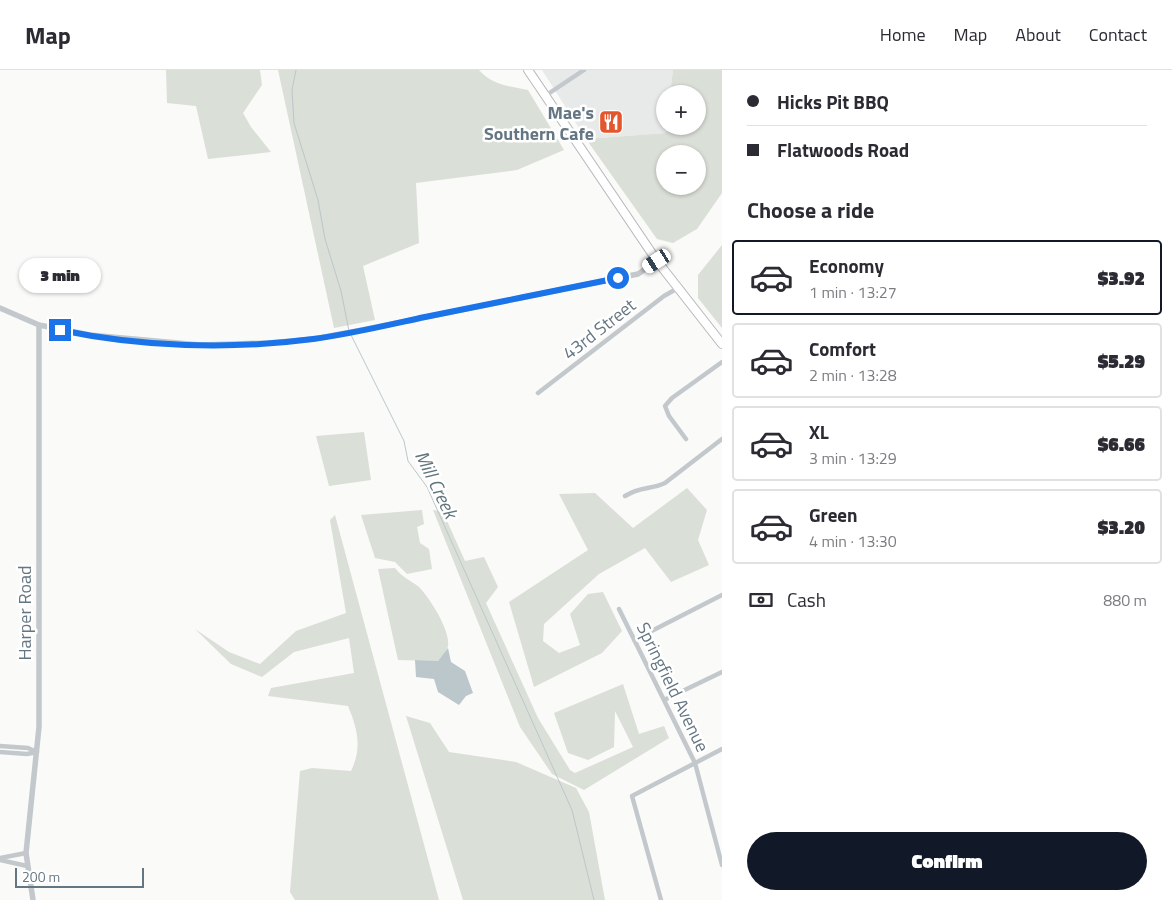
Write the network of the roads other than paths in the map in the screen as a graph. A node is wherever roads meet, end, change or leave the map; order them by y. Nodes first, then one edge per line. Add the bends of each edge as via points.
1 (528, 70) edge
2 (584, 70) edge
3 (545, 96) junction
4 (657, 261) junction
5 (678, 288) junction
6 (0, 308) edge
7 (39, 325) junction
8 (722, 344) edge
9 (722, 362) edge
10 (538, 393) dead end
11 (686, 439) dead end
12 (722, 439) edge
13 (626, 496) dead end
14 (722, 595) edge
15 (619, 609) dead end
16 (634, 640) junction
17 (722, 672) edge
18 (664, 700) junction
19 (1, 746) edge
20 (722, 749) edge
21 (1, 752) edge
22 (37, 752) junction
23 (695, 763) junction
24 (26, 853) junction
25 (0, 859) edge
26 (722, 865) edge
27 (28, 866) junction
28 (33, 900) edge
29 (661, 900) edge

1 - 3 highway
2 - 3 street
3 - 4 highway
4 - 5 highway
4 - 7 street via 638,274 362,330 268,343 200,345 90,336
5 - 8 highway
5 - 10 street, 43rd Street
6 - 7 street
7 - 22 street, Harper Road via 40,712
9 - 11 street via 665,406
12 - 13 street via 665,483 637,488
14 - 16 street
15 - 16 street, Springfield Avenue
16 - 18 street, Springfield Avenue
17 - 18 street
18 - 23 street, Springfield Avenue
19 - 21 street
19 - 22 street
20 - 23 street
21 - 22 street
22 - 24 street, Harper Road
23 - 26 street, Springfield Avenue
23 - 29 street via 632,796
24 - 25 street
24 - 27 street, Harper Road
25 - 27 street
27 - 28 street, Harper Road

